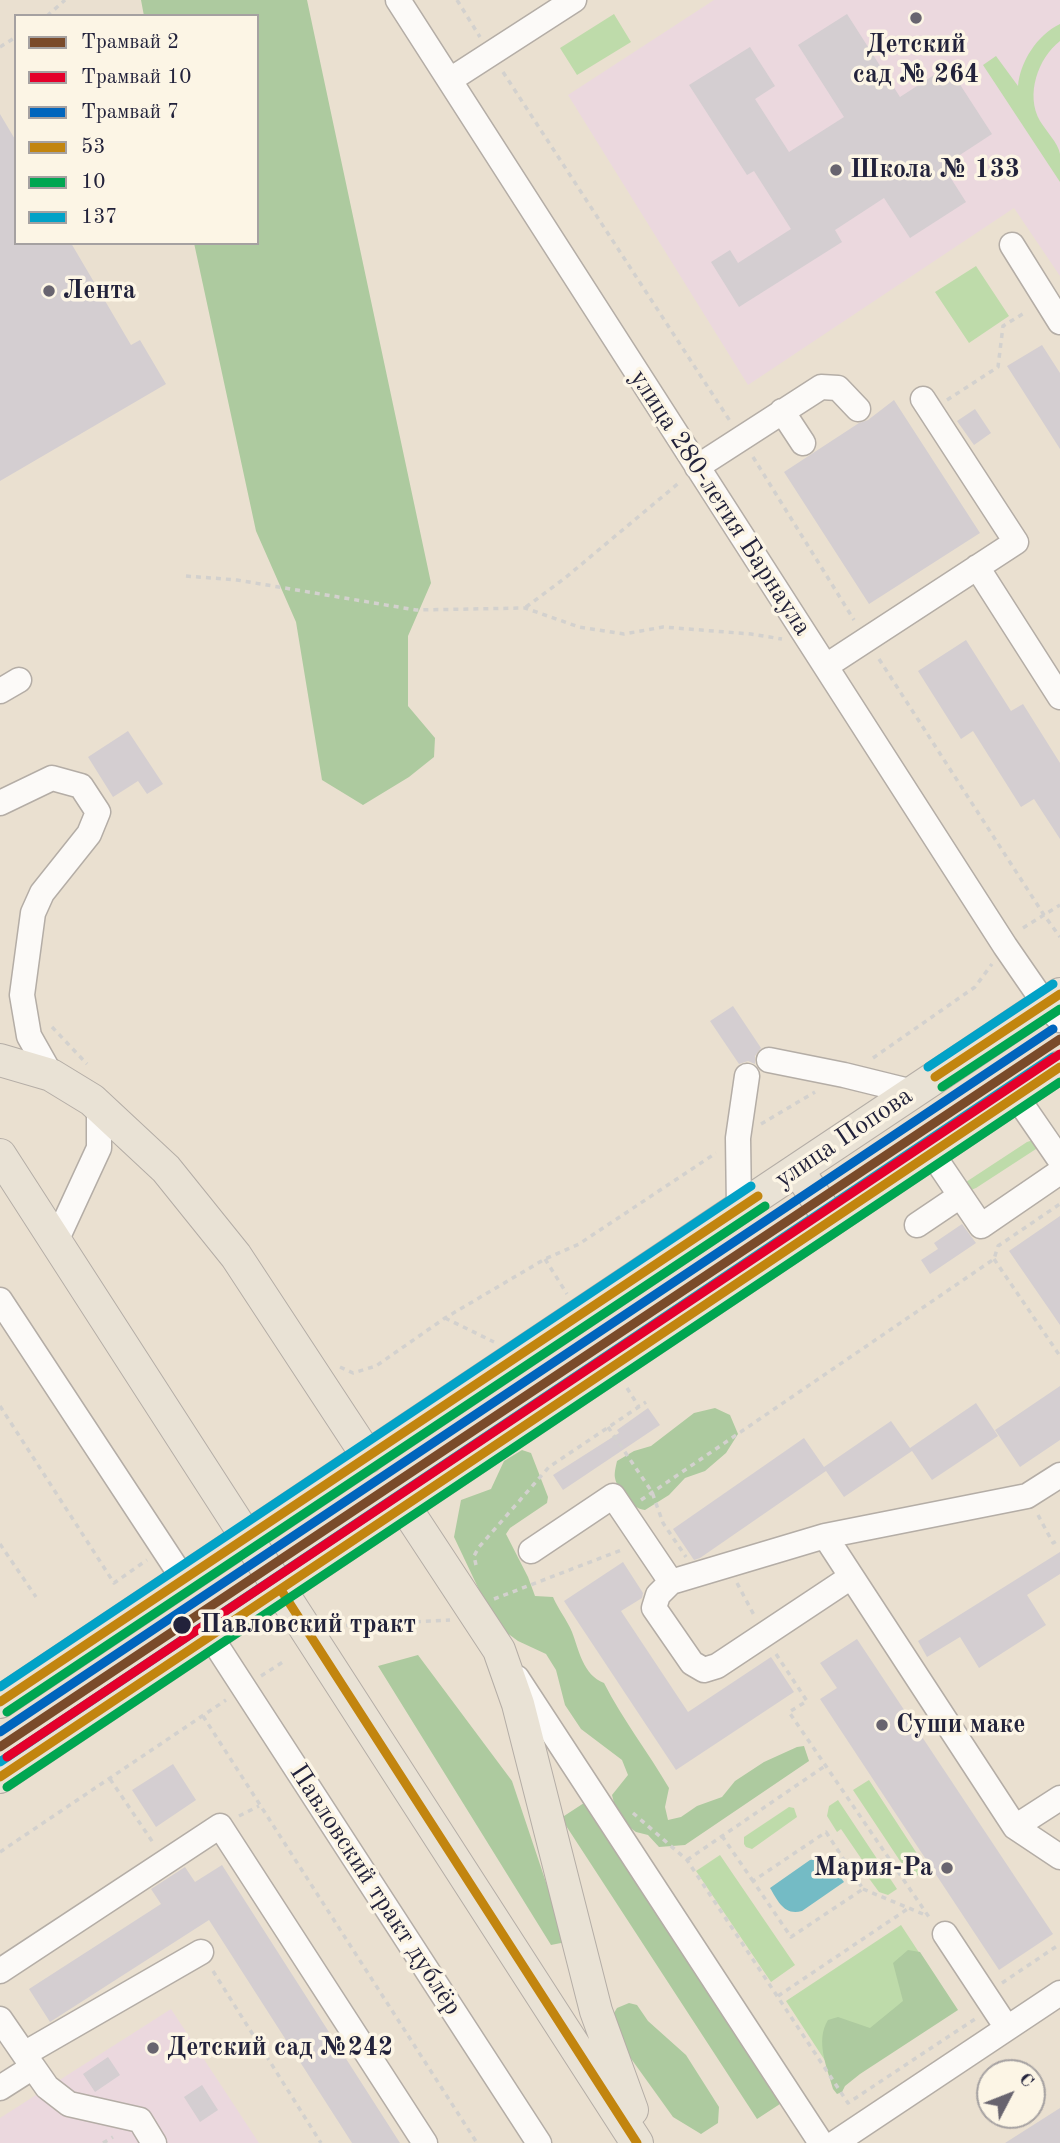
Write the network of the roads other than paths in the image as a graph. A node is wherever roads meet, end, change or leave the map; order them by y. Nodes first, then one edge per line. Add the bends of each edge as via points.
1 (398, 0) edge
2 (574, 0) edge
3 (450, 80) junction
4 (1012, 245) dead end
5 (1060, 322) edge
6 (927, 405) road end
7 (859, 409) dead end
8 (782, 411) junction
9 (803, 443) dead end
10 (698, 467) junction
11 (977, 567) junction
12 (826, 666) junction
13 (1060, 698) edge
14 (0, 803) edge
15 (1055, 1006) edge
16 (0, 1060) edge
17 (769, 1060) dead end
18 (1060, 1067) edge
19 (51, 1075) junction
20 (747, 1076) dead end
21 (913, 1092) junction
22 (1016, 1096) junction
23 (99, 1105) junction
24 (931, 1153) junction
25 (0, 1155) edge
26 (1060, 1160) edge
27 (797, 1170) junction
28 (1060, 1172) edge
29 (960, 1196) junction
30 (739, 1208) junction
31 (830, 1220) junction
32 (917, 1225) dead end
33 (56, 1241) junction
34 (0, 1300) edge
35 (368, 1457) junction
36 (1060, 1475) edge
37 (405, 1507) junction
38 (825, 1536) junction
39 (246, 1538) junction
40 (531, 1551) dead end
41 (851, 1577) junction
42 (184, 1580) junction
43 (671, 1582) junction
44 (281, 1590) junction
45 (211, 1637) junction
46 (499, 1650) junction
47 (0, 1703) edge
48 (0, 1777) edge
49 (1060, 1798) edge
50 (1016, 1827) junction
51 (1060, 1857) edge
52 (945, 1934) dead end
53 (201, 1952) road end
54 (0, 1971) edge
55 (1060, 1993) edge
56 (0, 2019) edge
57 (1007, 2028) junction
58 (28, 2060) junction
59 (0, 2088) edge
60 (154, 2143) edge
61 (425, 2143) edge
62 (539, 2143) edge
63 (637, 2143) edge
64 (646, 2143) edge
65 (821, 2143) edge
66 (835, 2143) edge

1 - 3 street, улица 280-летия Барнаула
2 - 3 street
3 - 10 street, улица 280-летия Барнаула
4 - 5 street
6 - 11 street via 1016,542
7 - 8 street via 838,388 821,387
8 - 9 street
8 - 10 street
10 - 12 street, улица 280-летия Барнаула
11 - 12 street
11 - 13 street
12 - 15 street, улица 280-летия Барнаула via 1005,946
14 - 19 street via 52,778 81,786 98,812 89,834 42,893 33,913 22,995 29,1036
15 - 21 main road, улица Попова
16 - 19 main road
17 - 21 street
18 - 22 main road
19 - 23 main road
20 - 30 street via 738,1138
21 - 27 main road, улица Попова
22 - 24 main road
22 - 26 street
23 - 33 street via 99,1149
23 - 35 main road via 166,1169 236,1256
24 - 29 street
24 - 31 main road
25 - 33 main road
27 - 30 main road, улица Попова
27 - 31 main road
28 - 29 street via 981,1226
29 - 32 street
30 - 35 main road, улица Попова
31 - 37 main road
33 - 39 main road
34 - 42 street
35 - 39 main road, улица Попова
36 - 38 street via 1027,1496
37 - 44 main road
37 - 46 main road
38 - 41 street
38 - 43 street
39 - 42 main road, улица Попова
39 - 44 main road
40 - 43 street via 613,1496
41 - 43 street via 717,1666 704,1670 692,1663 654,1608 658,1595
41 - 50 street
42 - 47 main road, улица Попова
44 - 45 main road
44 - 63 main road
45 - 48 main road
45 - 62 street, Павловский тракт дублёр
46 - 64 main road via 518,1704 596,2011
46 - 65 street
49 - 50 street
50 - 51 street
52 - 57 street
53 - 58 street
54 - 61 street via 220,1826
55 - 57 street
56 - 58 street
57 - 66 street
58 - 59 street
58 - 60 street via 47,2087 69,2104 140,2120

